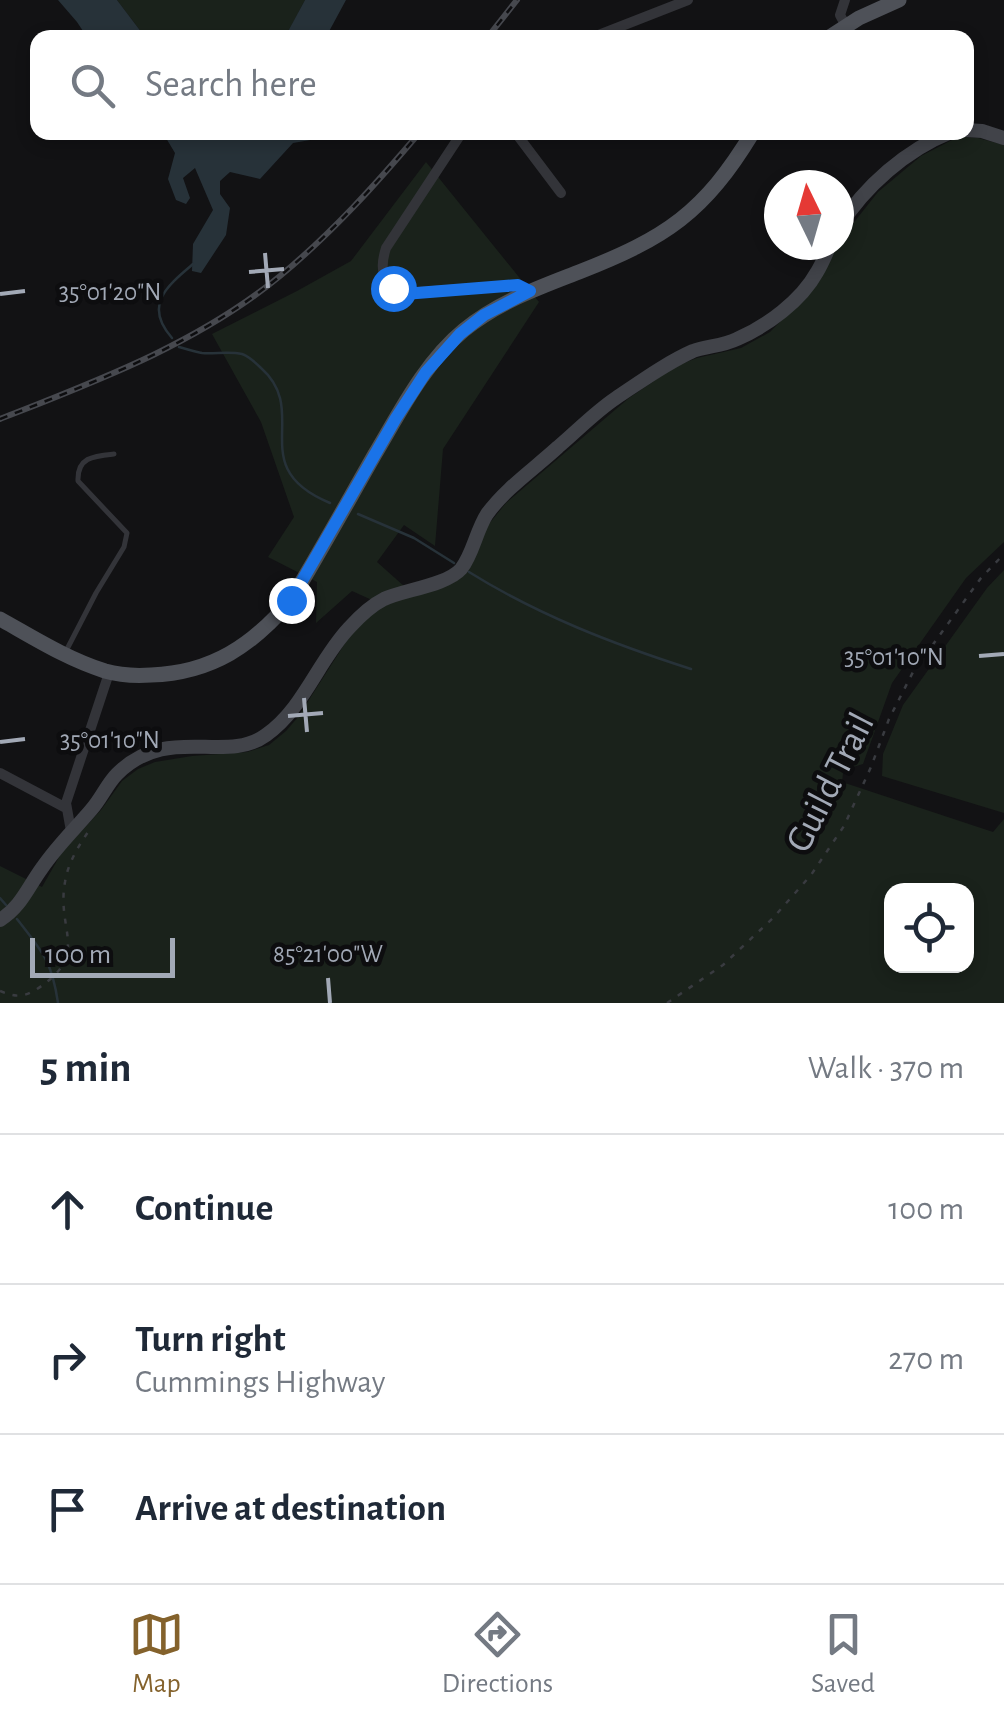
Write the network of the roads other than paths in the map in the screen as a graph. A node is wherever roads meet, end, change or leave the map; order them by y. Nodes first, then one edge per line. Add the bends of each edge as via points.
1 (646, 0) edge
2 (688, 0) edge
3 (846, 0) edge
4 (899, 0) edge
5 (648, 14) junction
6 (846, 26) junction
7 (610, 30) edge
8 (840, 30) edge
9 (974, 130) edge
10 (1004, 138) edge
11 (458, 140) edge
12 (521, 140) edge
13 (748, 140) edge
14 (932, 140) edge
15 (561, 192) dead end
16 (854, 205) edge
17 (823, 260) edge
18 (530, 291) junction
19 (114, 454) dead end
20 (0, 618) edge
21 (64, 656) junction
22 (109, 672) junction
23 (0, 773) edge
24 (66, 808) junction
25 (71, 831) junction
26 (0, 920) edge

1 - 5 street
2 - 5 street
3 - 6 street via 840,16
4 - 6 main road
5 - 7 street
6 - 8 main road
9 - 10 main road
11 - 18 street via 386,248 384,276 404,294 518,285
12 - 15 street
13 - 18 main road via 715,187 668,230
14 - 16 main road
17 - 25 main road via 800,296 764,324 677,359 612,400 499,500 460,570 367,610 265,736 138,757
18 - 22 main road via 484,315 426,372 270,624 236,651 195,669
19 - 21 lane via 84,460 78,481 127,533 124,547
20 - 21 main road
21 - 22 main road
22 - 24 street
23 - 24 street
24 - 25 street
25 - 26 main road via 16,908

